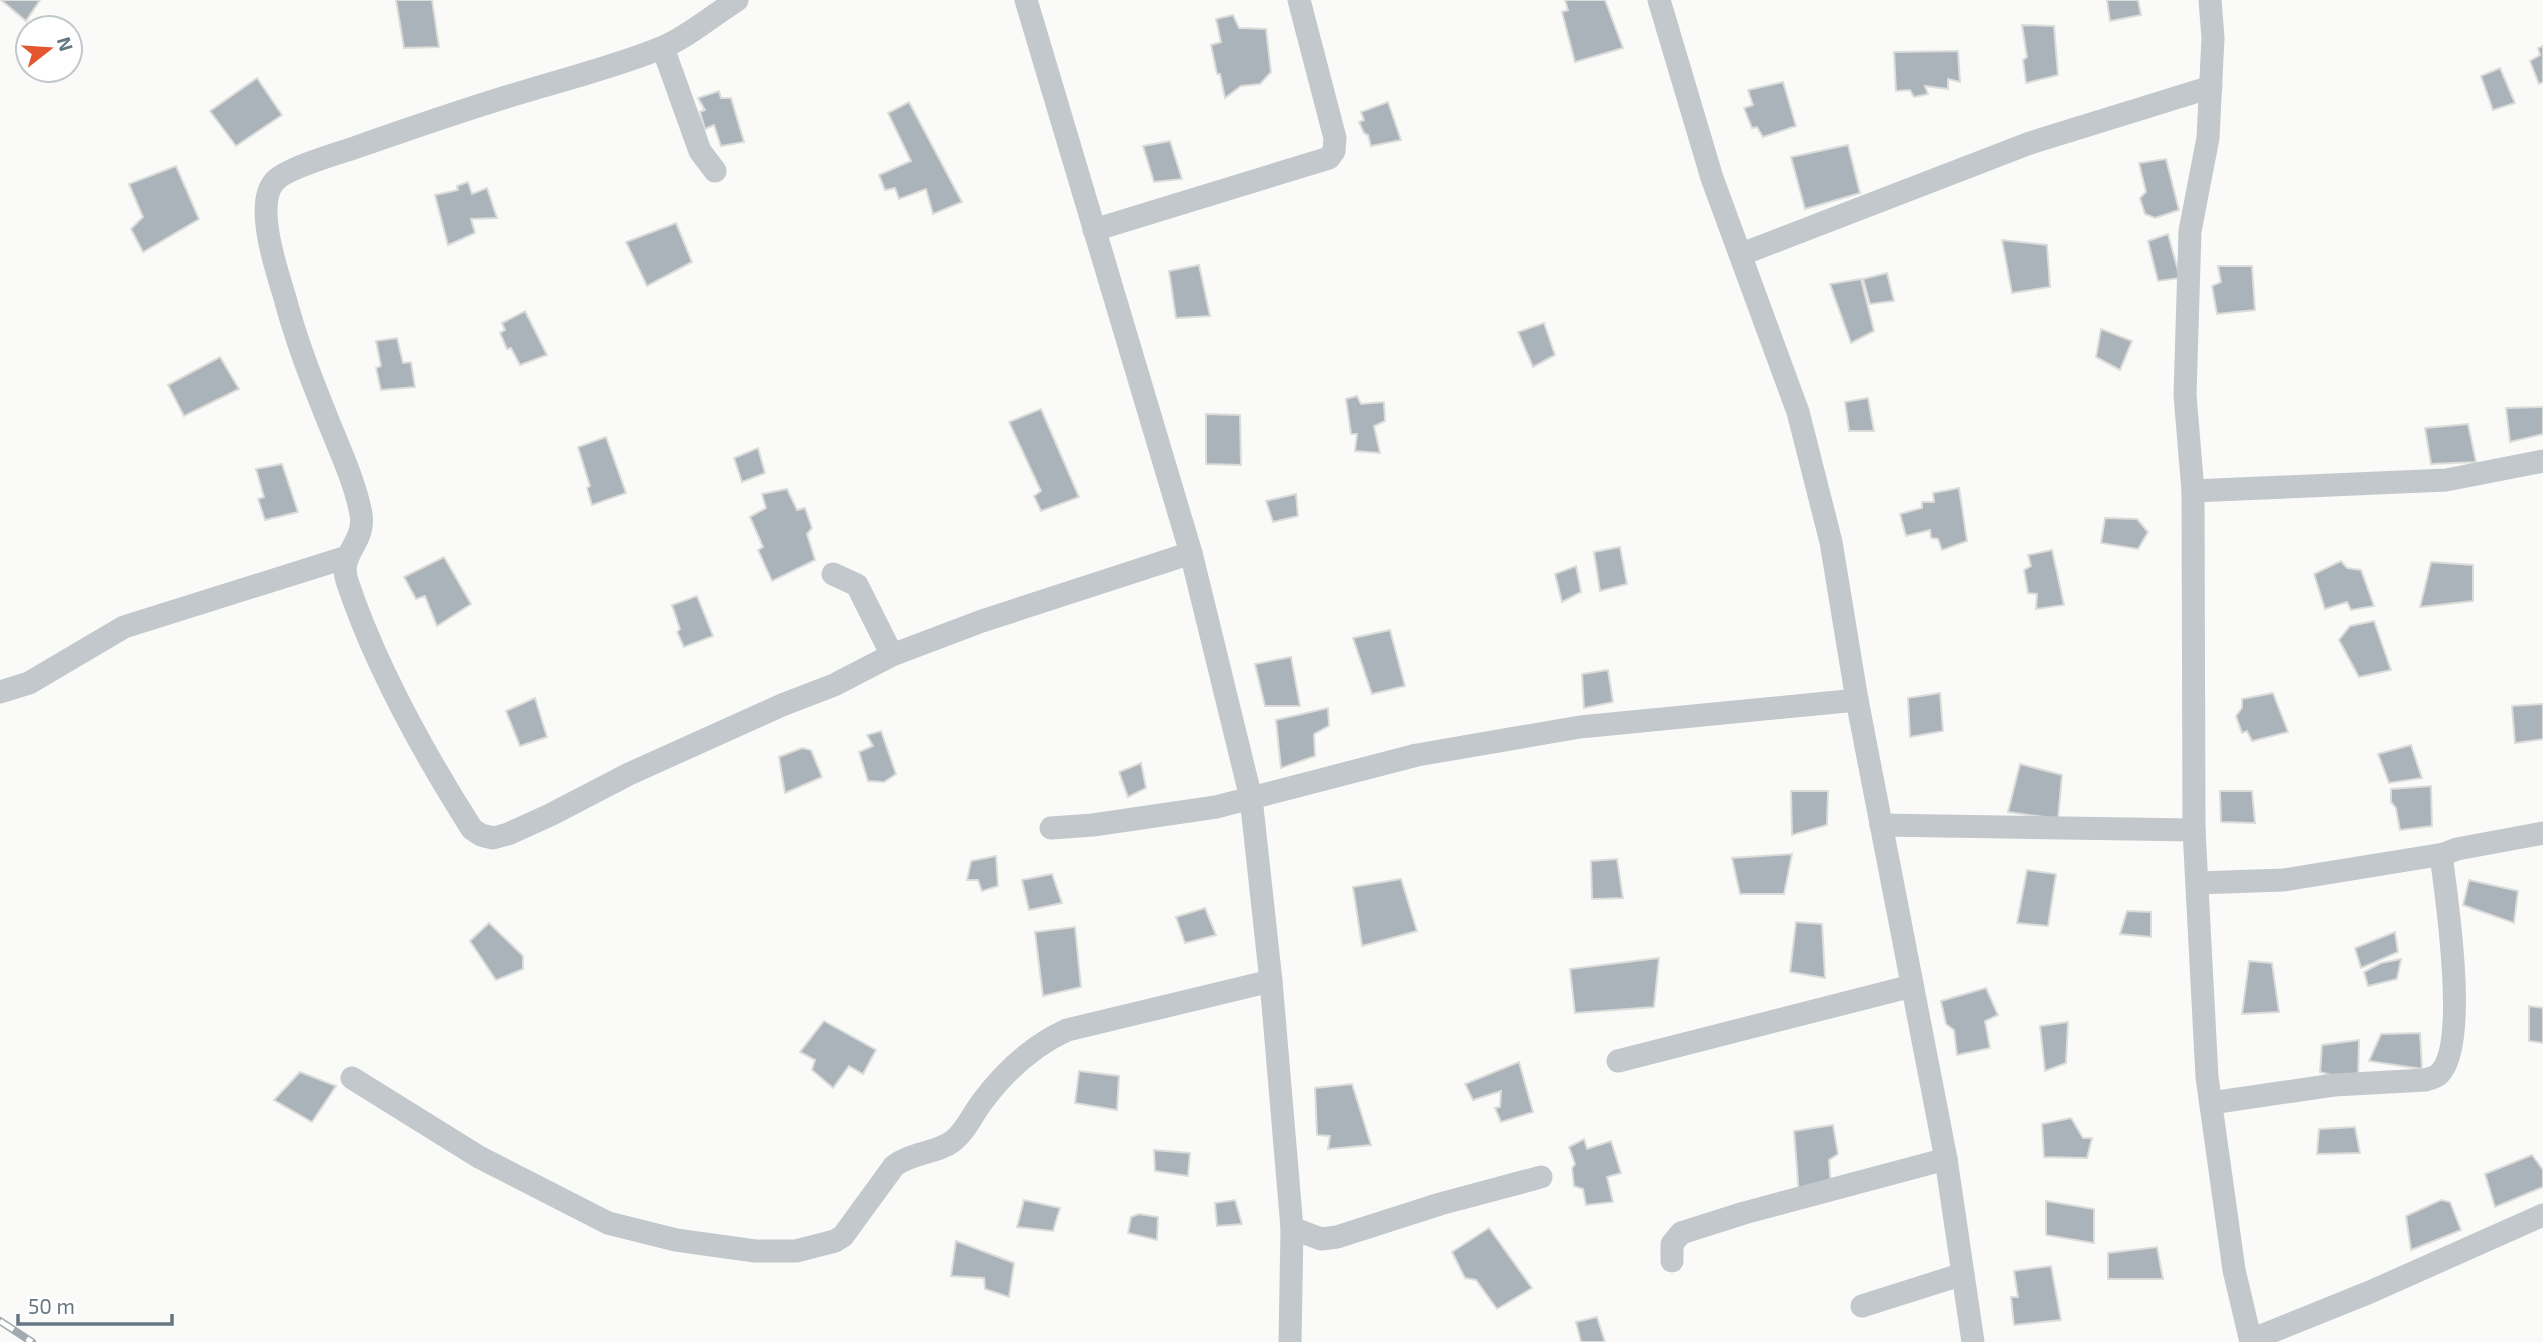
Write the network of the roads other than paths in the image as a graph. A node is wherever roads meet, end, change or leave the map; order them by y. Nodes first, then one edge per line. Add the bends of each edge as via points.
1 (737, 0) edge
2 (1026, 0) edge
3 (1299, 0) edge
4 (1659, 0) edge
5 (2210, 0) edge
6 (663, 48) junction
7 (2211, 87) junction
8 (715, 171) dead end
9 (1094, 230) junction
10 (1742, 254) junction
11 (2543, 461) edge
12 (2193, 491) junction
13 (1191, 553) junction
14 (347, 556) junction
15 (833, 574) dead end
16 (892, 655) junction
17 (0, 692) edge
18 (1857, 700) junction
19 (1251, 798) junction
20 (1881, 825) junction
21 (1051, 828) dead end
22 (2194, 830) junction
23 (2543, 833) edge
24 (2444, 854) junction
25 (2197, 883) junction
26 (1271, 981) junction
27 (1912, 986) junction
28 (1618, 1061) dead end
29 (352, 1078) dead end
30 (2211, 1103) junction
31 (1946, 1159) junction
32 (1541, 1177) dead end
33 (2543, 1215) edge
34 (1292, 1228) junction
35 (1672, 1261) dead end
36 (1964, 1275) junction
37 (1862, 1306) dead end
38 (1296, 1339) edge
39 (2251, 1341) edge
40 (1973, 1342) edge

1 - 6 street
2 - 9 street
3 - 9 street via 1335,138 1329,158
4 - 10 street via 1712,178
5 - 7 street
6 - 8 street via 700,151
6 - 14 street via 458,111 332,155 273,183 266,211 279,277 300,351 361,511 363,526
7 - 10 street via 2030,143
7 - 12 street via 2208,138 2190,231 2186,307 2185,395
9 - 13 street
10 - 18 street via 1798,412 1831,542
11 - 12 street via 2446,480
12 - 22 street
13 - 16 street
13 - 19 street
14 - 16 street via 346,579 414,730 472,829 493,838
14 - 17 street via 124,627 29,683
15 - 16 street via 857,585
18 - 19 street via 1580,727 1417,754
18 - 20 street
19 - 21 street via 1165,815
19 - 26 street
20 - 22 street
20 - 27 street
22 - 25 street
23 - 24 street
24 - 25 street via 2284,880
24 - 30 street via 2456,981 2451,1046 2439,1075
25 - 30 street
26 - 29 street via 1046,1039 1007,1072 954,1140 894,1166 843,1236 796,1251 755,1251 677,1240 608,1223 479,1157
26 - 34 street
27 - 28 street
27 - 31 street
30 - 39 street via 2234,1270
31 - 35 street via 1681,1233 1672,1244
31 - 36 street
32 - 34 street via 1337,1237 1321,1239
33 - 39 street
34 - 38 street
36 - 37 street
36 - 40 street

